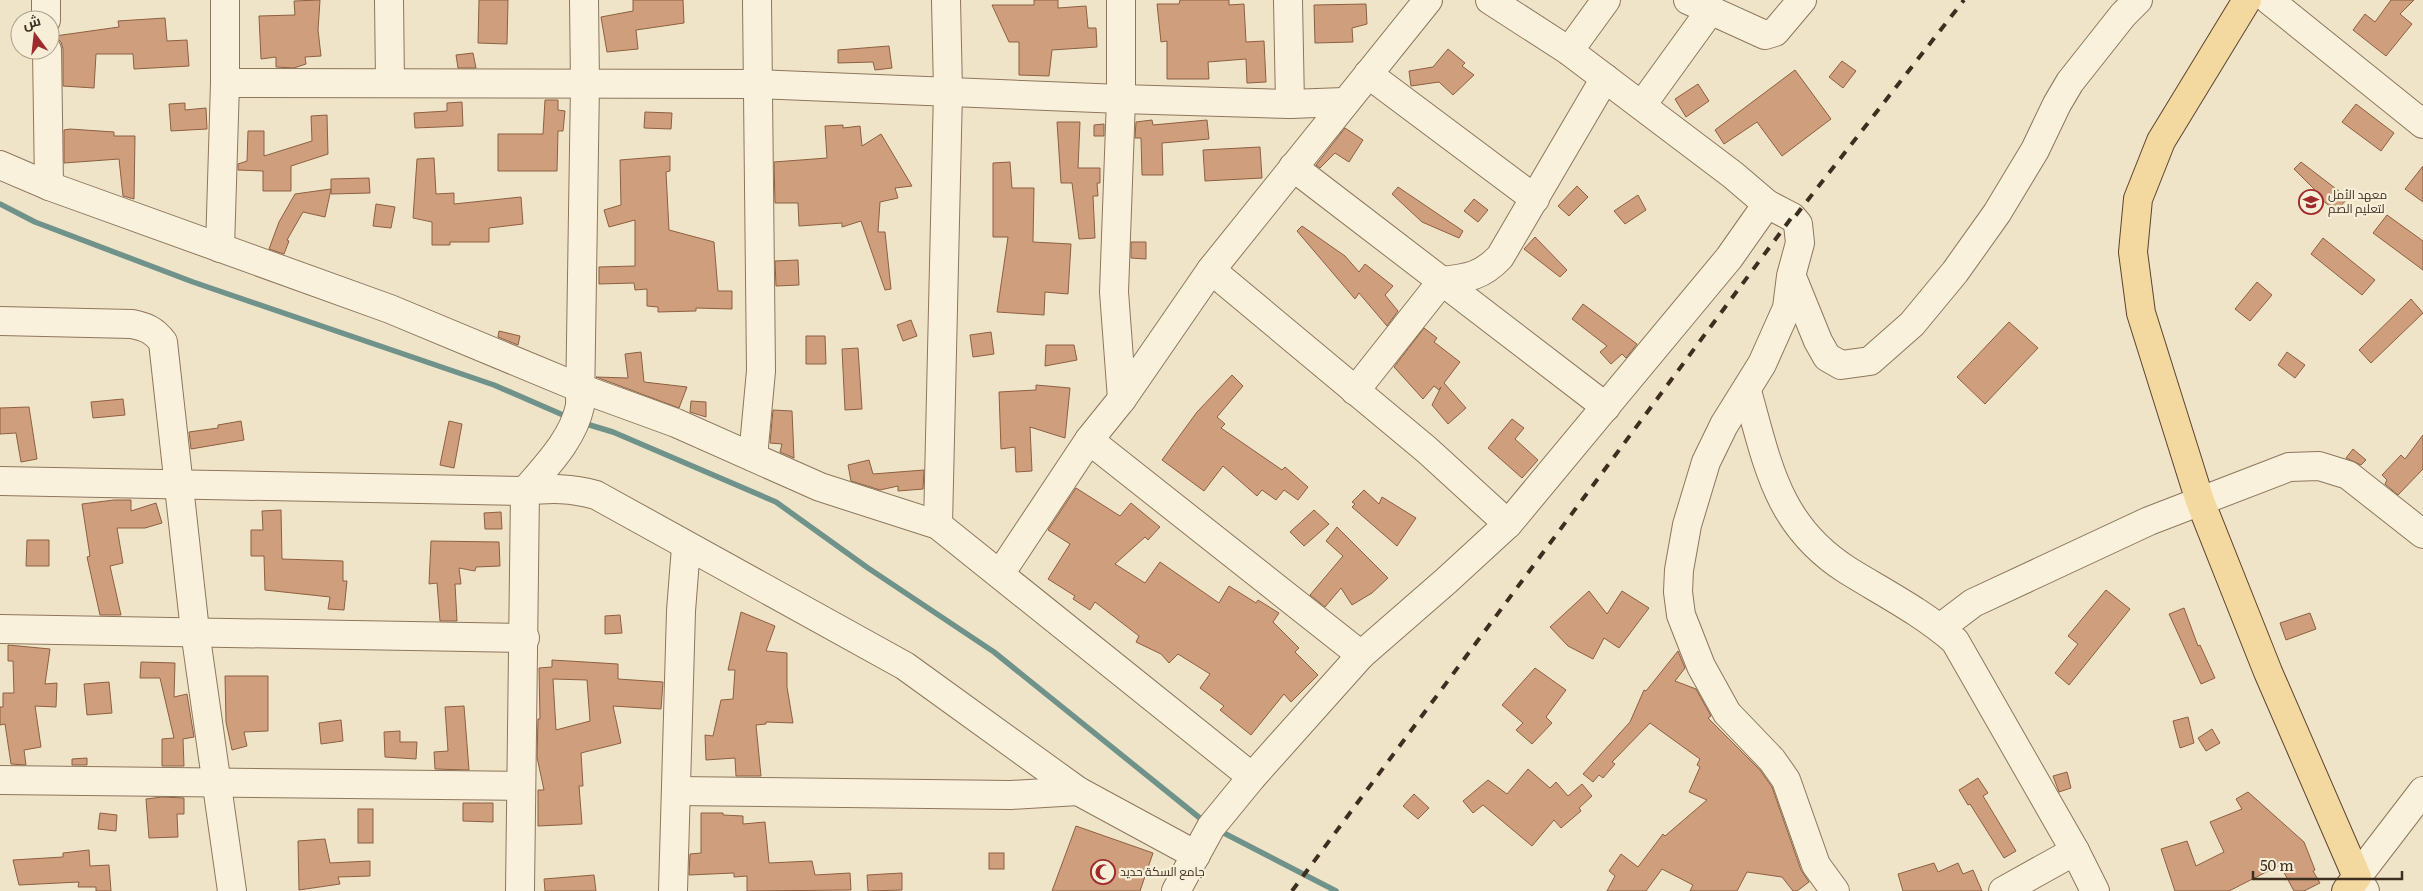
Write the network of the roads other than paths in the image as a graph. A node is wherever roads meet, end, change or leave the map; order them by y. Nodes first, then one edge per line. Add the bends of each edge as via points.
1 (225, 0) edge
2 (388, 0) edge
3 (584, 0) edge
4 (757, 0) edge
5 (946, 0) edge
6 (1121, 0) edge
7 (1288, 0) edge
8 (1428, 0) edge
9 (1490, 0) edge
10 (1606, 0) edge
11 (1802, 0) edge
12 (2138, 0) edge
13 (2247, 0) edge
14 (2269, 0) edge
15 (1699, 6) edge
16 (1569, 52) junction
17 (47, 60) edge
18 (1368, 74) junction
19 (1605, 78) junction
20 (390, 82) junction
21 (225, 83) junction
22 (586, 84) junction
23 (758, 84) junction
24 (948, 90) junction
25 (1121, 99) junction
26 (1344, 102) junction
27 (1290, 104) junction
28 (1642, 105) junction
29 (2423, 124) edge
30 (0, 165) edge
31 (1293, 167) junction
32 (49, 186) junction
33 (1535, 199) junction
34 (1767, 204) junction
35 (220, 248) junction
36 (1211, 270) junction
37 (1791, 276) junction
38 (1442, 280) junction
39 (0, 321) edge
40 (580, 388) junction
41 (1355, 391) junction
42 (1746, 391) junction
43 (1122, 399) junction
44 (1606, 407) junction
45 (1089, 440) junction
46 (753, 457) junction
47 (0, 481) edge
48 (178, 484) junction
49 (525, 491) junction
50 (2200, 501) junction
51 (1508, 524) junction
52 (938, 525) junction
53 (2423, 534) edge
54 (686, 547) junction
55 (1000, 574) junction
56 (1940, 628) junction
57 (0, 629) edge
58 (195, 631) junction
59 (525, 638) junction
60 (1361, 655) junction
61 (1252, 777) junction
62 (0, 780) edge
63 (216, 782) junction
64 (521, 786) junction
65 (1078, 790) junction
66 (676, 791) junction
67 (2423, 791) edge
68 (2075, 851) junction
69 (1196, 855) junction
70 (2356, 886) edge
71 (232, 891) edge
72 (520, 891) edge
73 (673, 891) edge
74 (1176, 891) edge
75 (1834, 891) edge
76 (2003, 891) edge
77 (2095, 891) edge

1 - 21 street
2 - 20 street
3 - 22 street
4 - 23 street
5 - 24 street
6 - 25 street
7 - 27 street
8 - 18 street
9 - 16 street
10 - 16 street
11 - 15 street via 1770,35 1758,33
12 - 37 street via 2070,82 2035,150 1997,213 1955,272 1912,324 1870,361 1841,366 1827,356
13 - 50 main road via 2161,141 2138,199 2133,252 2141,313
14 - 29 street
15 - 28 street
16 - 19 street
17 - 32 street
18 - 26 street
18 - 33 street
19 - 28 street
19 - 33 street
20 - 21 street
20 - 22 street
21 - 35 street
22 - 23 street
22 - 40 street
23 - 24 street
23 - 46 street via 761,371
24 - 25 street
24 - 52 street
25 - 27 street
25 - 43 street via 1114,292
26 - 27 street
26 - 31 street
28 - 34 street
30 - 32 street
31 - 36 street
31 - 38 street
32 - 35 street
33 - 38 street via 1500,257 1487,270 1462,279
34 - 37 street via 1792,217 1798,224 1800,243
34 - 44 street via 1729,258
35 - 40 street via 390,309
36 - 41 street
36 - 43 street
37 - 42 street via 1787,308
38 - 41 street
38 - 44 street
39 - 48 street via 132,324 157,334 163,342
40 - 46 street via 676,423
40 - 49 street via 577,421 559,451
41 - 51 street via 1428,450
42 - 56 street via 1770,474 1787,510 1812,543 1847,570
42 - 75 street via 1706,462 1687,525 1679,570 1681,615 1700,666 1728,713 1772,760 1786,780 1816,865
43 - 45 street
44 - 51 street
45 - 55 street
45 - 60 street
46 - 52 street via 820,487
47 - 48 street
48 - 49 street
48 - 58 street
49 - 54 street via 557,487 596,495
49 - 59 street
50 - 53 street via 2289,467 2319,466 2348,475
50 - 56 street via 2149,521 1973,603
50 - 70 main road
51 - 60 street
52 - 55 street
54 - 65 street via 905,666
54 - 66 street
55 - 61 street
56 - 68 street via 1964,654
57 - 58 street
58 - 59 street
58 - 63 street
59 - 64 street
60 - 61 street
61 - 69 street via 1210,827
62 - 63 street
63 - 64 street
63 - 71 street
64 - 72 street
65 - 66 street via 1012,794
65 - 69 street
66 - 73 street
67 - 70 street
68 - 76 street
68 - 77 street
69 - 74 street

